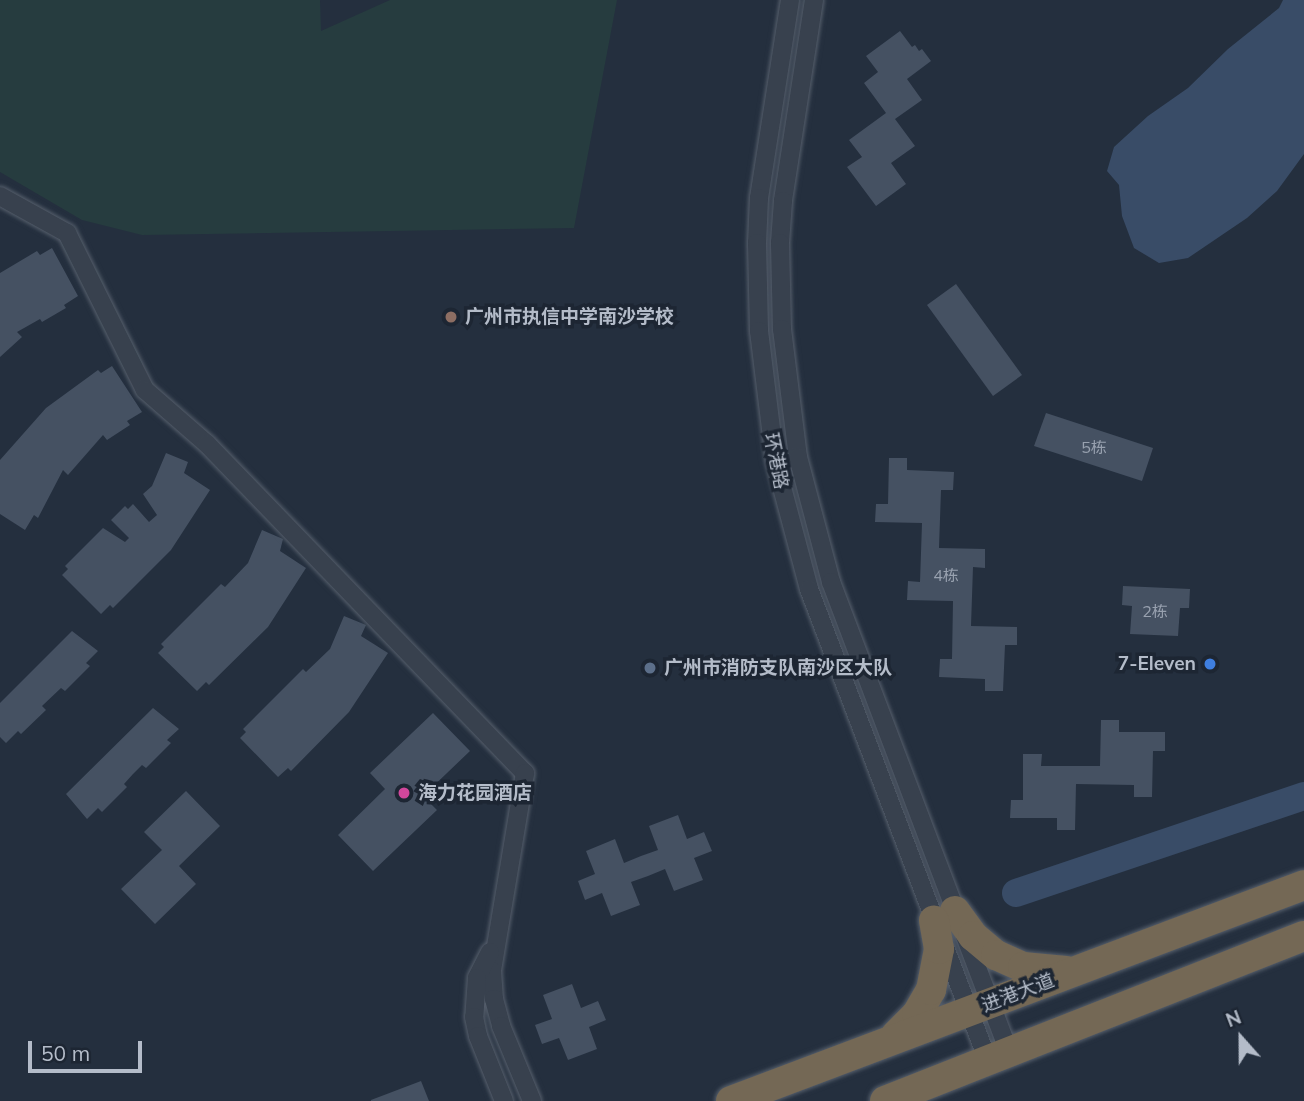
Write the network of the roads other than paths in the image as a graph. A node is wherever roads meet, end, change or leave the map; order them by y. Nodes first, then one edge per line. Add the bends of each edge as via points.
1 (790, 0) edge
2 (814, 0) edge
3 (0, 196) edge
4 (1304, 885) edge
5 (941, 906) junction
6 (1304, 936) edge
7 (495, 943) junction
8 (1093, 965) junction
9 (980, 1008) junction
10 (874, 1047) junction
11 (998, 1056) junction
12 (504, 1101) edge
13 (532, 1101) edge
14 (731, 1101) edge
15 (885, 1101) edge

1 - 5 street, 环港路 via 760,198 759,331 768,418 785,504 810,589
2 - 5 street, 环港路 via 782,211 781,318 791,415 807,499 831,582
3 - 7 street via 67,233 145,390 207,444 525,773
4 - 8 highway, 进港大道
5 - 8 highway via 1010,962 1052,972
5 - 9 street, 环港路
5 - 10 highway via 931,990 909,1024
6 - 11 highway
7 - 12 street via 477,978 474,1017
7 - 13 street via 494,999
8 - 9 highway, 进港大道
9 - 10 highway, 进港大道
9 - 11 street, 环港路
10 - 14 highway, 进港大道
11 - 15 highway

